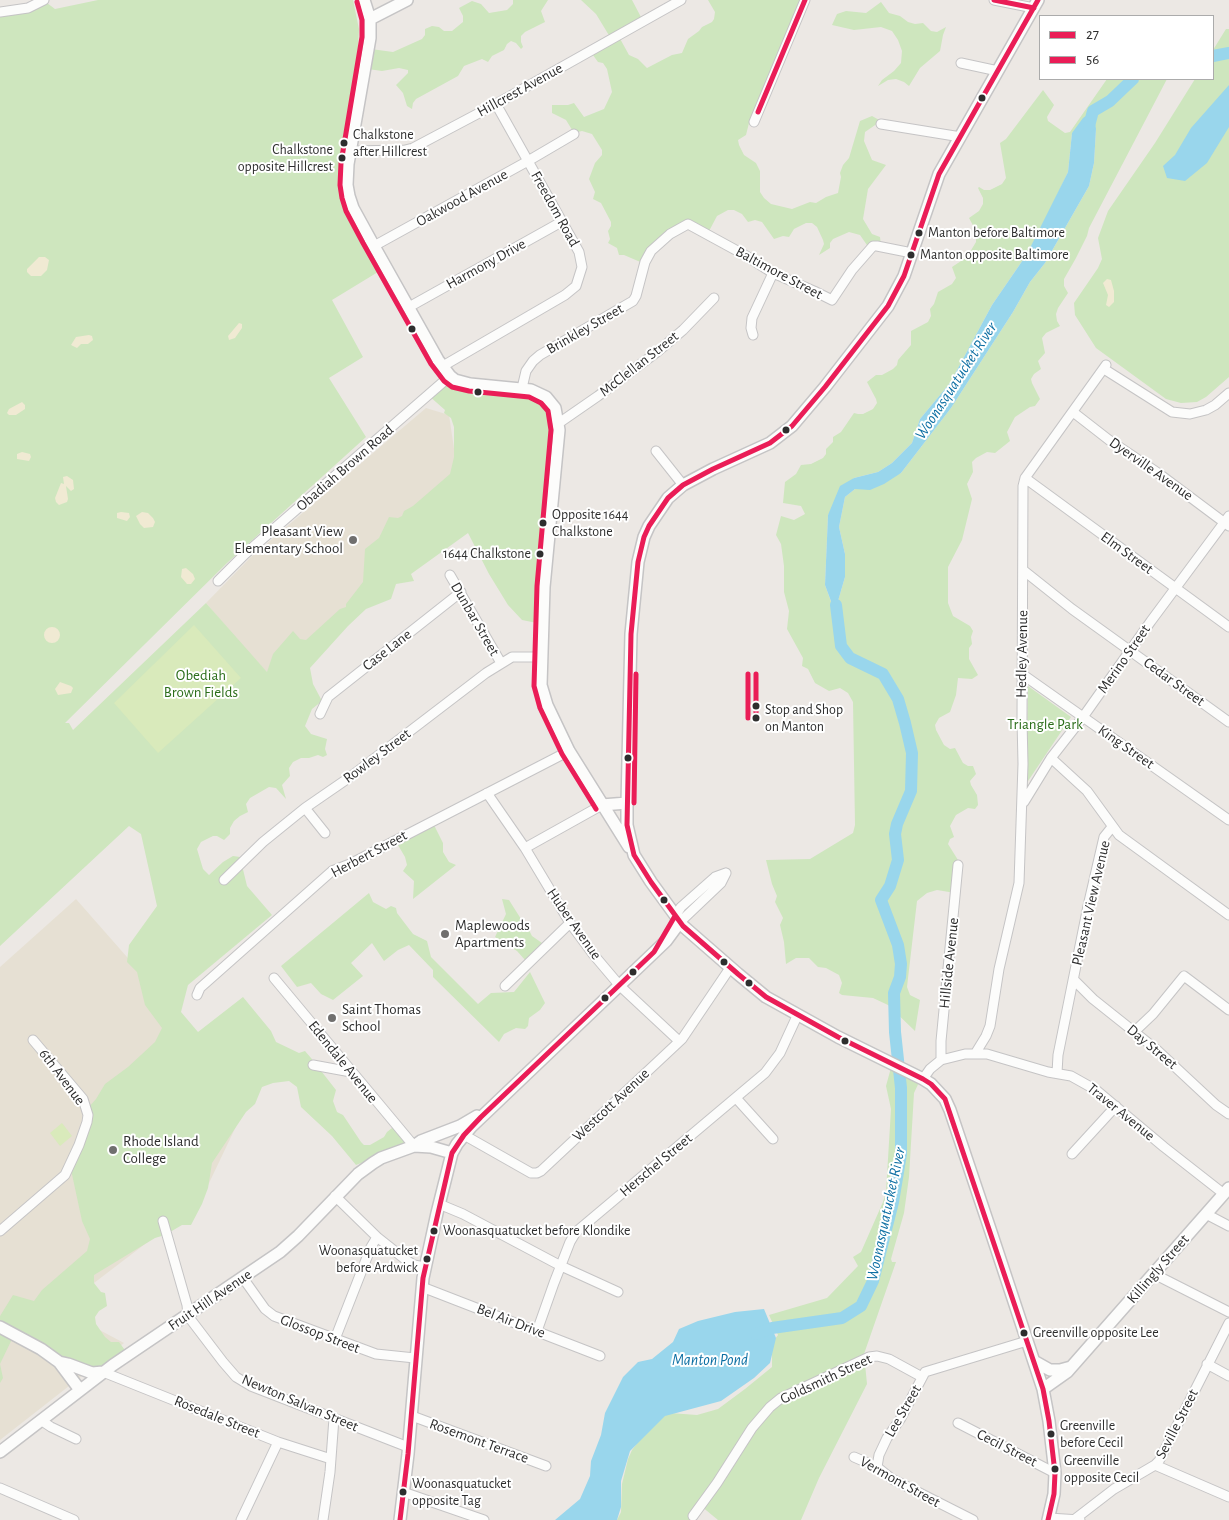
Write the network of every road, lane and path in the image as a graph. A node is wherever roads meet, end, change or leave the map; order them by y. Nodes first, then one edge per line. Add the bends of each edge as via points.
1 (44, 0) edge
2 (364, 0) edge
3 (407, 0) edge
4 (682, 0) edge
5 (805, 0) edge
6 (994, 0) edge
7 (1036, 4) edge
8 (0, 12) edge
9 (370, 19) junction
10 (961, 63) dead end
11 (998, 71) junction
12 (496, 104) junction
13 (754, 122) dead end
14 (882, 124) dead end
15 (574, 134) dead end
16 (961, 137) junction
17 (350, 151) junction
18 (528, 161) junction
19 (562, 221) junction
20 (683, 226) joint
21 (374, 246) junction
22 (912, 253) junction
23 (773, 273) junction
24 (714, 298) dead end
25 (409, 307) junction
26 (753, 335) dead end
27 (443, 366) junction
28 (450, 376) junction
29 (522, 388) junction
30 (1229, 393) edge
31 (1073, 412) junction
32 (559, 423) junction
33 (656, 451) dead end
34 (1025, 478) junction
35 (683, 485) junction
36 (1227, 522) edge
37 (1023, 570) junction
38 (450, 574) dead end
39 (218, 581) dead end
40 (1176, 588) junction
41 (461, 592) junction
42 (1229, 627) edge
43 (1131, 651) junction
44 (541, 657) junction
45 (501, 663) junction
46 (1022, 674) junction
47 (320, 714) dead end
48 (1084, 717) junction
49 (1229, 722) edge
50 (569, 751) junction
51 (1050, 758) junction
52 (487, 793) junction
53 (627, 802) junction
54 (1022, 804) junction
55 (602, 805) junction
56 (305, 808) junction
57 (1229, 820) edge
58 (1112, 828) junction
59 (325, 833) dead end
60 (525, 848) junction
61 (634, 855) junction
62 (958, 865) dead end
63 (224, 880) dead end
64 (1229, 915) edge
65 (677, 919) junction
66 (570, 923) junction
67 (730, 968) junction
68 (274, 978) dead end
69 (1074, 980) junction
70 (505, 986) dead end
71 (620, 986) junction
72 (197, 996) dead end
73 (1229, 1010) edge
74 (798, 1014) junction
75 (1134, 1032) junction
76 (33, 1040) dead end
77 (679, 1041) junction
78 (975, 1054) junction
79 (941, 1060) junction
80 (313, 1065) dead end
81 (351, 1072) junction
82 (1057, 1073) junction
83 (920, 1077) junction
84 (736, 1098) junction
85 (1116, 1106) junction
86 (489, 1109) junction
87 (1229, 1114) edge
88 (464, 1135) junction
89 (773, 1139) dead end
90 (414, 1146) junction
91 (452, 1153) junction
92 (1072, 1154) dead end
93 (1227, 1191) edge
94 (335, 1196) junction
95 (439, 1204) junction
96 (1206, 1214) junction
97 (163, 1221) dead end
98 (1229, 1226) edge
99 (0, 1231) edge
100 (377, 1237) junction
101 (561, 1266) junction
102 (425, 1267) junction
103 (1154, 1274) junction
104 (243, 1278) junction
105 (422, 1287) junction
106 (618, 1292) dead end
107 (1229, 1312) edge
108 (188, 1316) junction
109 (1229, 1323) edge
110 (0, 1327) edge
111 (537, 1331) junction
112 (335, 1339) junction
113 (1027, 1340) junction
114 (600, 1356) dead end
115 (416, 1358) junction
116 (1034, 1361) junction
117 (59, 1362) junction
118 (1207, 1364) junction
119 (1073, 1366) junction
120 (103, 1372) junction
121 (1229, 1376) edge
122 (922, 1377) junction
123 (1042, 1389) junction
124 (80, 1390) junction
125 (412, 1416) junction
126 (334, 1418) junction
127 (42, 1420) junction
128 (958, 1422) dead end
129 (76, 1439) dead end
130 (278, 1442) junction
131 (408, 1447) junction
132 (0, 1452) edge
133 (854, 1457) dead end
134 (331, 1459) junction
135 (546, 1466) dead end
136 (1155, 1466) junction
137 (877, 1467) junction
138 (1055, 1473) junction
139 (0, 1488) edge
140 (403, 1492) junction
141 (1229, 1497) edge
142 (693, 1516) dead end
143 (1048, 1519) edge
144 (74, 1520) edge
145 (241, 1520) edge
146 (323, 1520) edge
147 (400, 1520) edge
148 (484, 1520) edge
149 (973, 1520) edge
150 (1078, 1520) edge

1 - 8 street via 28,8
2 - 9 main road
3 - 9 main road
4 - 12 street, Hillcrest Avenue
5 - 13 street
6 - 7 street
7 - 11 main road
9 - 17 main road via 369,48
10 - 11 street
11 - 16 main road
12 - 17 street, Hillcrest Avenue via 413,148
12 - 18 street, Freedom Road
14 - 16 street
15 - 18 street, Oakwood Avenue
16 - 22 main road via 935,184
17 - 21 main road via 349,196
18 - 19 street, Freedom Road
18 - 21 street, Oakwood Avenue
19 - 25 street, Harmony Drive
19 - 27 street, Freedom Road via 582,261 576,286
20 - 23 street, Baltimore Street via 694,227
20 - 29 street, Brinkley Street via 660,242 649,255 633,301 540,355 526,371
21 - 25 main road
22 - 23 street, Baltimore Street via 873,246 832,300
22 - 35 main road via 888,306 792,426 770,443
23 - 26 street via 752,318
24 - 32 street, McClellan Street via 657,352
25 - 27 main road
27 - 28 main road
28 - 29 main road via 470,384
28 - 39 street, Obadiah Brown Road
29 - 32 main road via 546,397 555,408
30 - 31 street via 1206,410 1190,414 1172,412 1105,367
31 - 34 street
31 - 36 street, Dyerville Avenue
32 - 44 main road
33 - 35 street
34 - 37 street, Hedley Avenue
34 - 40 street, Elm Street
35 - 53 main road via 655,515 644,537 638,562 629,662
36 - 40 street, Merino Street
37 - 43 street, Cedar Street
37 - 46 street, Hedley Avenue
38 - 41 street, Dunbar Street
40 - 42 street, Elm Street
40 - 43 street, Merino Street
41 - 45 street, Dunbar Street
41 - 47 street, Case Lane via 328,697
43 - 48 street, Merino Street
43 - 49 street, Cedar Street
44 - 45 street, Rowley Street via 520,656
44 - 50 main road via 543,694
45 - 56 street, Rowley Street
46 - 48 street, King Street
46 - 54 street, Hedley Avenue
48 - 51 street, Merino Street
48 - 57 street, King Street
50 - 52 street, Herbert Street
50 - 55 main road
51 - 54 street, Merino Street
51 - 58 street, Pleasant View Avenue via 1087,790
52 - 60 street, Huber Avenue
52 - 72 street, Herbert Street via 332,871 200,988
53 - 55 main road
53 - 61 main road via 627,825
54 - 78 street, Hedley Avenue via 1019,883 999,969 990,1026
55 - 60 street
55 - 61 main road
56 - 59 street
56 - 63 street, Rowley Street
58 - 64 street
58 - 69 street, Pleasant View Avenue via 1104,837
60 - 66 street, Huber Avenue
61 - 65 main road
62 - 79 street, Hillside Avenue
65 - 65 street via 721,883 726,872 715,877 682,907
65 - 67 main road
65 - 71 main road, Fruit Hill Avenue via 654,952
66 - 70 street
66 - 71 street, Huber Avenue
67 - 74 main road via 766,997
67 - 77 street, Westcott Avenue
68 - 81 street, Edendale Avenue
69 - 75 street, Day Street
69 - 82 street, Pleasant View Avenue
71 - 77 street, Huber Avenue
71 - 86 main road, Fruit Hill Avenue
73 - 75 street via 1184,976
74 - 83 main road
74 - 84 street, Herschel Street via 777,1059
75 - 87 street, Day Street
76 - 99 street, 6th Avenue via 83,1100 87,1122 65,1175
77 - 88 street, Westcott Avenue via 537,1173 531,1173
78 - 79 street, Traver Avenue
78 - 82 street, Traver Avenue via 987,1054
79 - 83 street
80 - 81 street
81 - 90 street, Edendale Avenue
82 - 85 street, Traver Avenue via 1083,1082
83 - 113 main road via 940,1093 950,1110
84 - 89 street
84 - 101 street, Herschel Street via 576,1232
85 - 92 street
85 - 93 street, Traver Avenue via 1164,1147
86 - 88 main road, Fruit Hill Avenue
86 - 90 main road, Fruit Hill Avenue
88 - 91 main road, Fruit Hill Avenue
90 - 91 main road, Fruit Hill Avenue
90 - 94 main road, Fruit Hill Avenue via 373,1163
91 - 95 main road, Fruit Hill Avenue
93 - 96 main road, Killingly Street
94 - 100 street
94 - 104 main road, Fruit Hill Avenue via 298,1236
95 - 101 street
95 - 102 main road, Fruit Hill Avenue
96 - 98 street
96 - 103 main road, Killingly Street
97 - 108 street
100 - 102 street via 414,1266
100 - 112 street
101 - 106 street
101 - 111 street, Herschel Street
102 - 105 main road, Fruit Hill Avenue
103 - 107 street
103 - 119 main road, Killingly Street
104 - 108 main road, Fruit Hill Avenue
104 - 112 street, Glossop Street via 270,1313
105 - 111 street, Bel Air Drive
105 - 115 main road, Fruit Hill Avenue
108 - 120 main road, Fruit Hill Avenue
108 - 126 street, Newton Salvan Street via 236,1377 251,1386
109 - 118 street, Seville Street
110 - 117 main road
111 - 114 street, Bel Air Drive
112 - 115 street, Glossop Street via 376,1354
113 - 116 main road
113 - 122 street, Lee Street via 951,1362 925,1372
115 - 125 main road, Fruit Hill Avenue
116 - 119 main road via 1050,1370
116 - 123 main road
117 - 120 main road via 92,1373
117 - 124 main road
118 - 121 street
118 - 136 street, Seville Street
119 - 123 main road, Killingly Street
120 - 124 main road, Fruit Hill Avenue
120 - 130 street, Rosedale Street
122 - 137 street, Lee Street via 887,1438
122 - 142 street, Goldsmith Street via 889,1359 869,1357 781,1398 752,1428
123 - 138 main road
124 - 127 main road, Fruit Hill Avenue
125 - 131 main road, Fruit Hill Avenue
125 - 135 street, Rosemont Terrace
126 - 131 street, Newton Salvan Street
126 - 134 street
127 - 129 street via 51,1428
127 - 132 main road, Fruit Hill Avenue
128 - 138 street, Cecil Street
130 - 134 street, Rosedale Street
130 - 145 street
131 - 140 main road, Fruit Hill Avenue
133 - 137 street, Vermont Street
134 - 146 street
136 - 141 street
136 - 150 street, Seville Street via 1114,1490
137 - 149 street, Vermont Street via 892,1480
138 - 143 main road
139 - 144 street
140 - 147 main road, Fruit Hill Avenue
140 - 148 street
143 - 150 street

